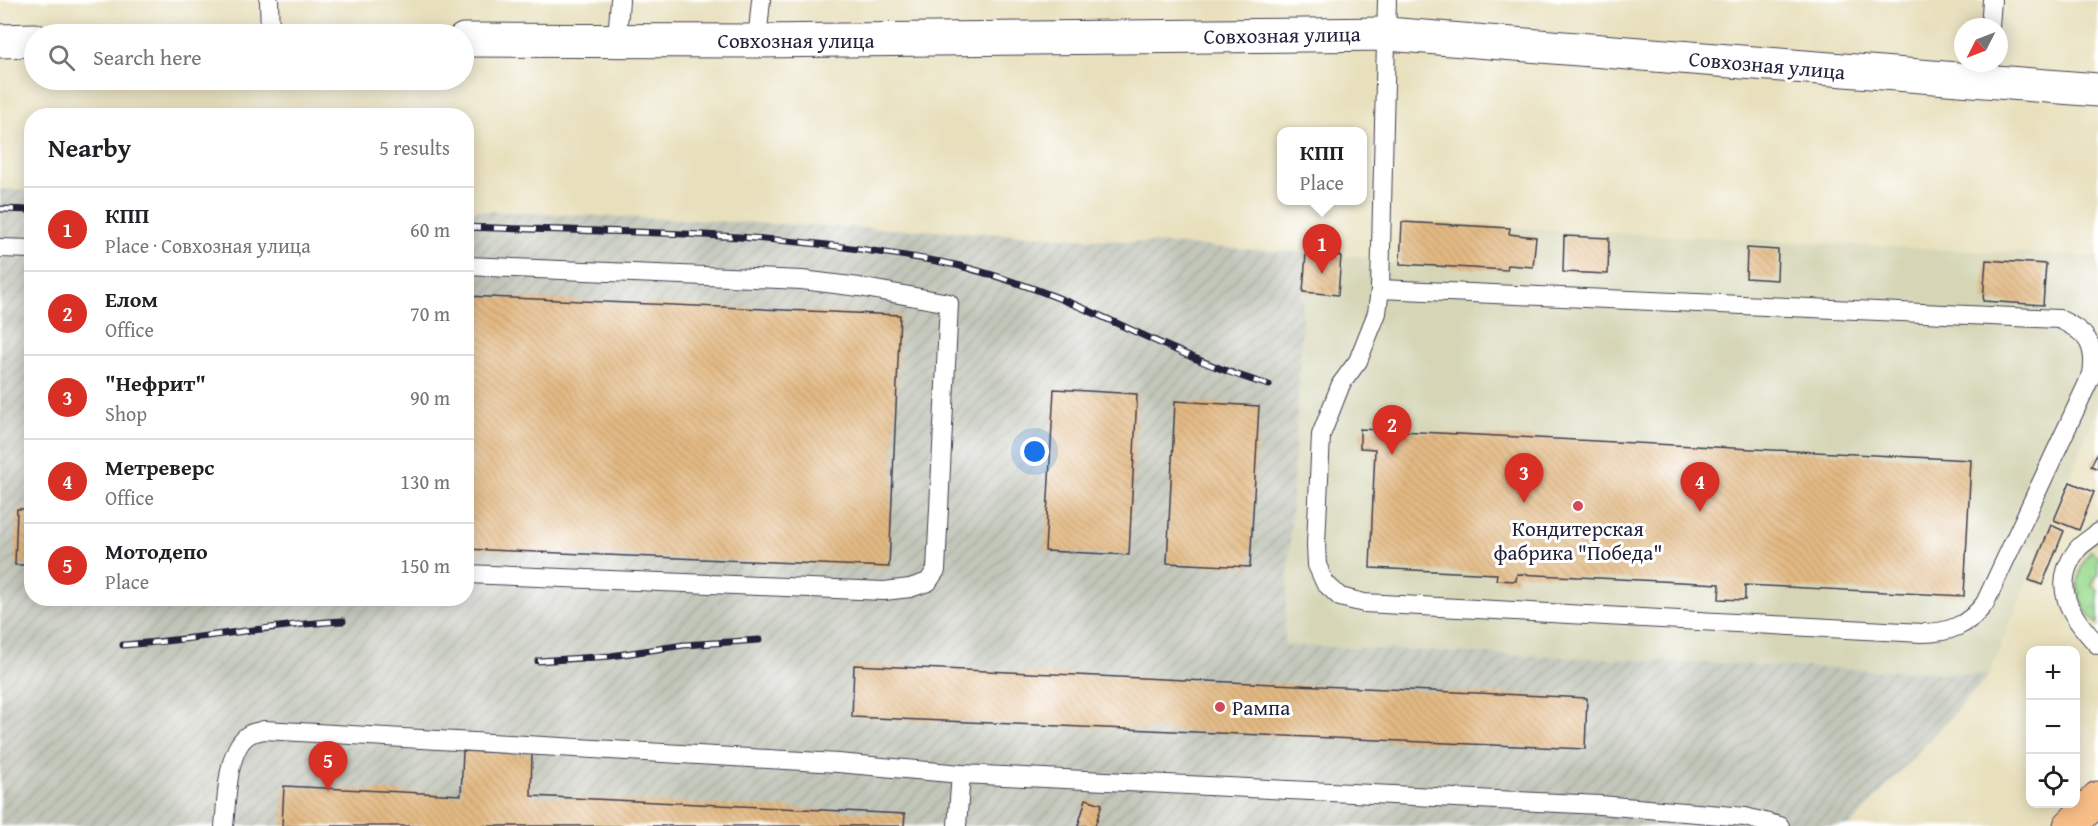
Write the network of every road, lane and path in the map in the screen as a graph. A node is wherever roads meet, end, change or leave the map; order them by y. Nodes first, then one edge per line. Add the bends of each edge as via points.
1 (268, 0) edge
2 (620, 0) edge
3 (761, 0) edge
4 (1387, 0) edge
5 (1992, 0) edge
6 (1991, 18) edge
7 (269, 24) edge
8 (1387, 34) junction
9 (474, 39) edge
10 (617, 39) junction
11 (0, 40) edge
12 (24, 40) edge
13 (757, 41) junction
14 (1987, 73) edge
15 (2098, 90) edge
16 (0, 248) edge
17 (24, 249) edge
18 (474, 266) edge
19 (1380, 289) junction
20 (2098, 532) edge
21 (474, 574) edge
22 (2098, 645) edge
23 (961, 774) junction
24 (2098, 798) edge
25 (224, 826) edge
26 (957, 826) edge
27 (1780, 826) edge
28 (2070, 826) edge

1 - 7 lane
2 - 10 lane
3 - 13 lane
4 - 8 lane
5 - 6 lane
8 - 13 street, Совхозная улица
8 - 14 street, Совхозная улица
8 - 19 lane
9 - 10 street, Совхозная улица
10 - 13 street, Совхозная улица
11 - 12 street
14 - 15 street, Совхозная улица
16 - 17 lane
18 - 21 lane via 802,280 950,303 936,570 928,582 884,591
19 - 19 lane via 1377,313 1358,361 1341,384 1321,435 1317,565 1325,583 1340,597 1364,603 1922,633 1951,630 1977,614 1985,603 2092,374 2094,358 2085,335 2059,319
20 - 22 lane via 2077,549 2064,582 2074,619
23 - 25 lane via 838,763 264,730 250,734 232,757
23 - 26 lane
23 - 27 lane via 1600,805 1745,817
24 - 28 main road

